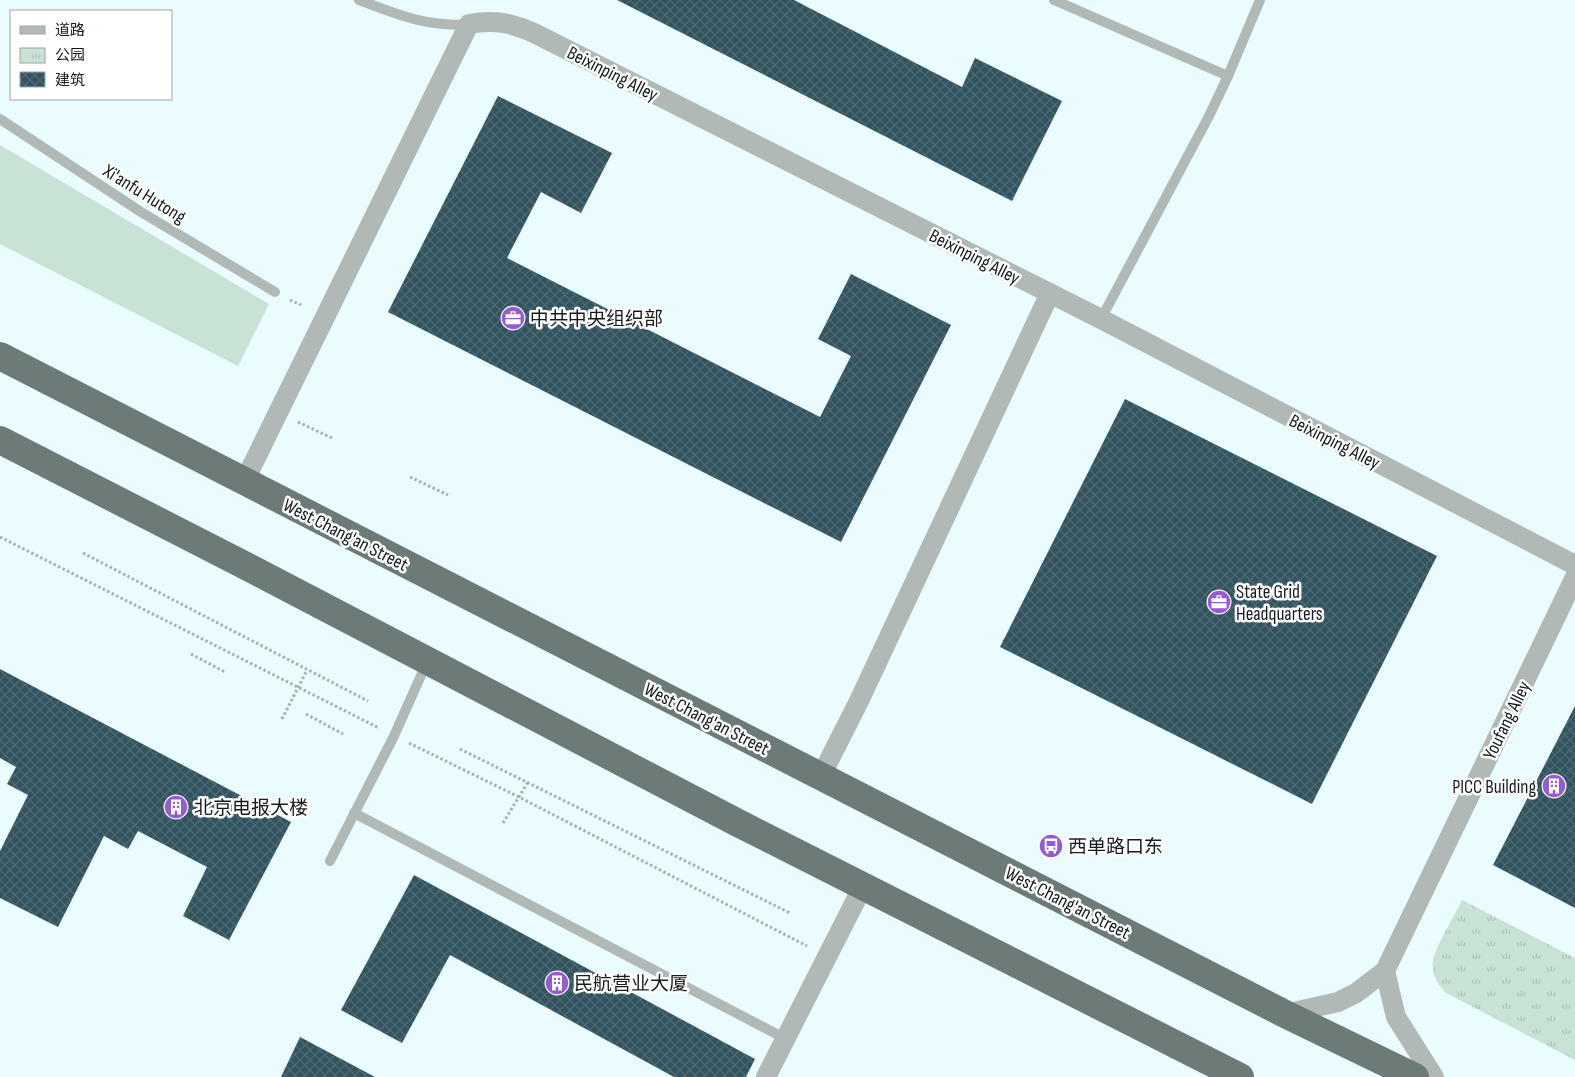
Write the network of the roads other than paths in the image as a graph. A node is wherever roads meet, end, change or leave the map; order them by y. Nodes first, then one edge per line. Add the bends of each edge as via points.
1 (359, 0) edge
2 (1054, 0) edge
3 (1260, 0) edge
4 (469, 24) junction
5 (1228, 76) junction
6 (0, 119) edge
7 (275, 292) dead end
8 (1050, 294) junction
9 (1101, 320) junction
10 (0, 356) edge
11 (1, 444) edge
12 (244, 482) junction
13 (1575, 565) edge
14 (1575, 577) edge
15 (428, 661) junction
16 (821, 776) junction
17 (354, 813) junction
18 (330, 861) dead end
19 (863, 886) junction
20 (1385, 972) junction
21 (1285, 1014) junction
22 (786, 1039) junction
23 (766, 1077) edge
24 (1240, 1077) edge
25 (1415, 1077) edge
26 (1434, 1077) edge

1 - 4 lane, Beixinping Alley via 431,23
2 - 5 lane
3 - 5 lane
4 - 8 street, Beixinping Alley via 503,23 534,33
4 - 12 street
5 - 9 lane
6 - 7 lane, Xi'anfu Hutong via 141,212
8 - 9 street, Beixinping Alley
8 - 16 street
9 - 13 street, Beixinping Alley
10 - 12 highway, West Chang'an Street
11 - 15 highway
12 - 16 highway, West Chang'an Street
14 - 20 street, Youfang Alley
15 - 17 lane
15 - 19 highway
16 - 21 highway, West Chang'an Street
17 - 18 lane
17 - 22 lane
19 - 22 street
19 - 24 highway
20 - 21 street, Youfang Alley via 1338,1002
20 - 26 street via 1396,1017
21 - 25 highway, West Chang'an Street
22 - 23 street

